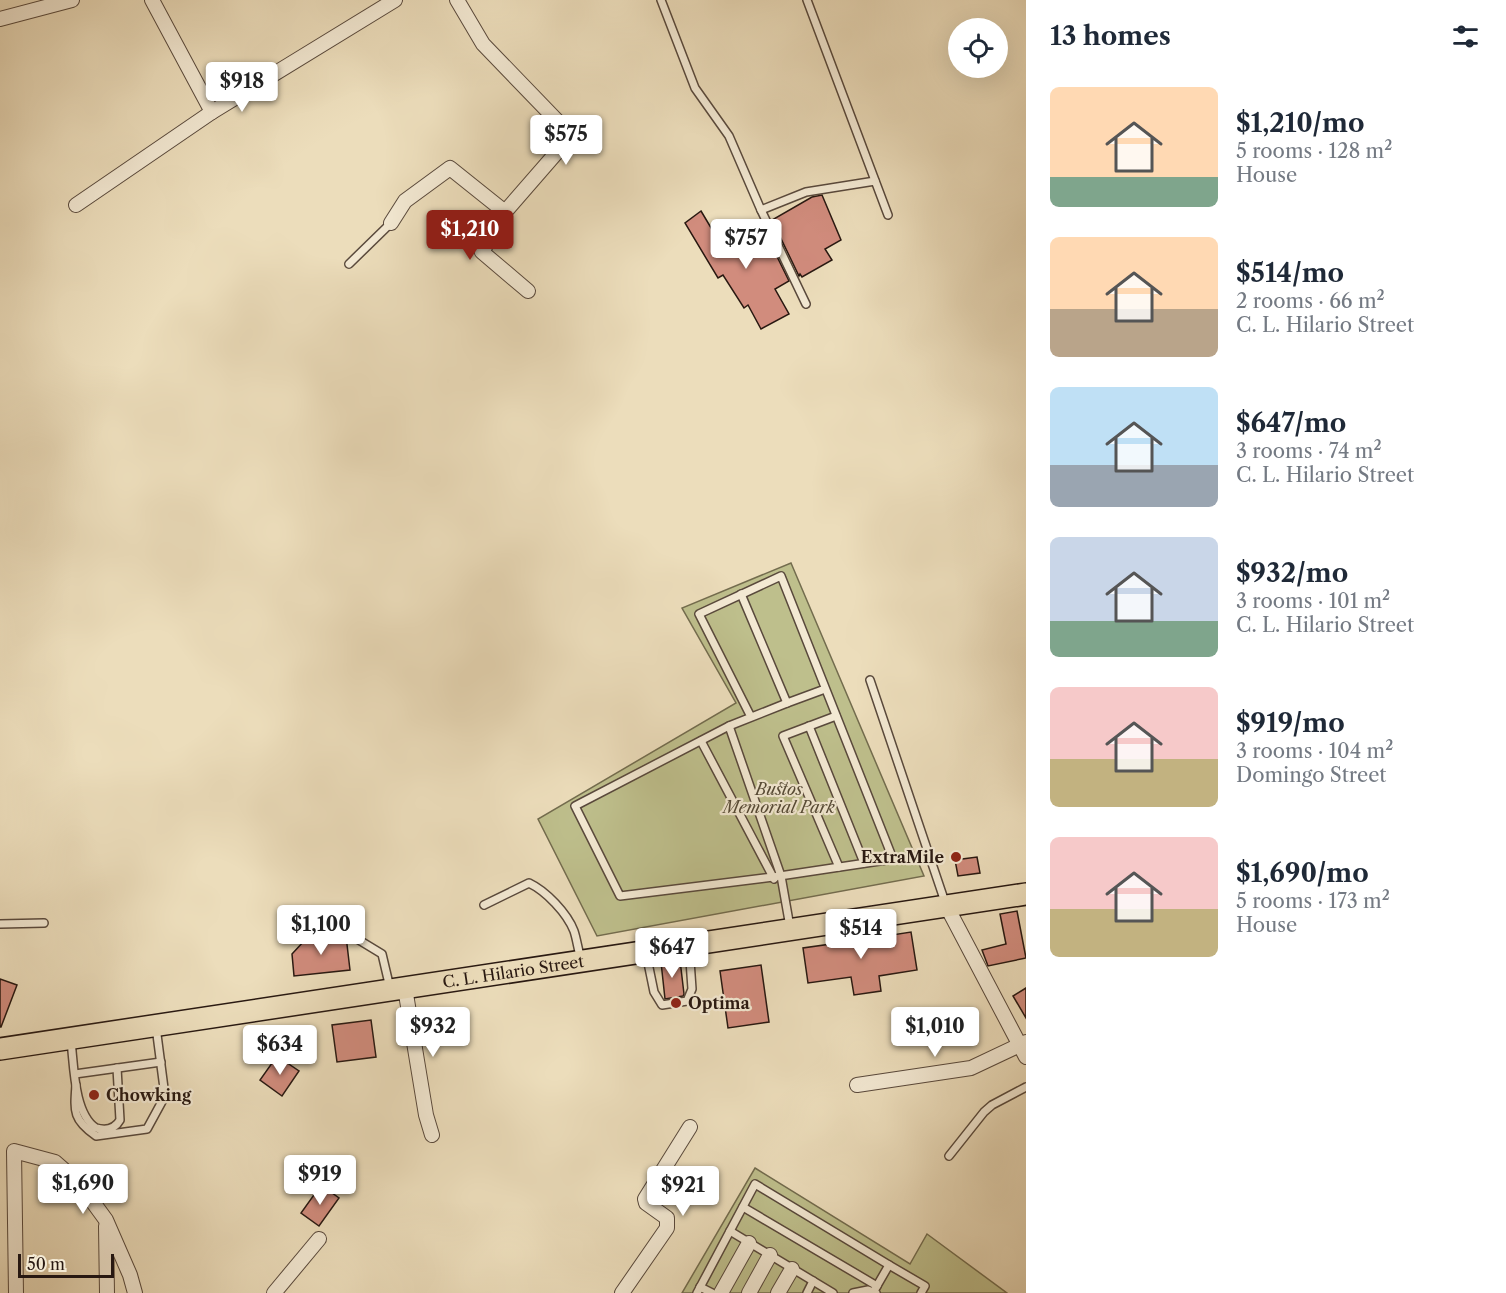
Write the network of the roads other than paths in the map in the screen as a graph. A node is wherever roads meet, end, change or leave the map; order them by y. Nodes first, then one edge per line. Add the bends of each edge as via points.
1 (72, 0) edge
2 (152, 0) edge
3 (395, 0) edge
4 (457, 0) edge
5 (661, 0) edge
6 (807, 0) edge
7 (0, 19) edge
8 (212, 112) junction
9 (875, 181) junction
10 (76, 205) dead end
11 (761, 210) junction
12 (505, 212) junction
13 (888, 215) dead end
14 (391, 224) joint
15 (349, 264) dead end
16 (528, 291) dead end
17 (806, 304) dead end
18 (741, 594) junction
19 (870, 680) dead end
20 (825, 689) junction
21 (787, 703) junction
22 (836, 716) junction
23 (751, 717) junction
24 (729, 726) junction
25 (809, 726) junction
26 (701, 741) junction
27 (864, 863) junction
28 (839, 867) junction
29 (777, 877) junction
30 (1026, 894) edge
31 (484, 905) dead end
32 (946, 905) junction
33 (44, 923) dead end
34 (0, 924) edge
35 (790, 928) junction
36 (354, 937) dead end
37 (689, 945) junction
38 (646, 951) junction
39 (581, 962) junction
40 (398, 989) junction
41 (156, 1024) junction
42 (71, 1038) junction
43 (1024, 1048) edge
44 (0, 1049) edge
45 (161, 1062) junction
46 (117, 1068) junction
47 (75, 1074) junction
48 (76, 1085) junction
49 (857, 1085) dead end
50 (1026, 1087) edge
51 (690, 1127) dead end
52 (432, 1135) dead end
53 (949, 1156) dead end
54 (743, 1207) junction
55 (106, 1220) junction
56 (730, 1231) junction
57 (319, 1239) dead end
58 (749, 1243) junction
59 (770, 1255) junction
60 (889, 1265) junction
61 (792, 1269) junction
62 (813, 1281) junction
63 (698, 1290) edge
64 (876, 1290) edge
65 (16, 1293) edge
66 (107, 1293) edge
67 (135, 1293) edge
68 (274, 1293) edge
69 (622, 1293) edge
70 (712, 1293) edge
71 (721, 1293) edge
72 (749, 1293) edge
73 (778, 1293) edge
74 (807, 1293) edge
75 (833, 1293) edge
76 (853, 1293) edge
77 (921, 1293) edge

1 - 7 street
2 - 8 street
3 - 8 street
4 - 12 street via 483,44 566,130 558,151
5 - 11 lane via 695,88 729,136
6 - 9 lane
8 - 10 street
9 - 11 lane via 807,192
9 - 13 lane
11 - 17 lane
12 - 14 street via 450,168 405,201
12 - 16 street via 482,252
14 - 15 lane
18 - 20 lane via 781,576
18 - 21 lane
18 - 23 lane via 699,614
19 - 32 lane
20 - 21 lane
20 - 22 lane
21 - 23 lane
22 - 25 lane
22 - 27 lane via 893,859
23 - 24 lane
24 - 26 lane
24 - 29 lane
25 - 27 lane
25 - 28 lane via 783,736
26 - 29 lane
26 - 29 lane via 575,806 620,896
27 - 28 lane
28 - 29 lane
29 - 35 lane
30 - 32 main road, C. L. Hilario Street
31 - 39 lane via 529,883 542,889 573,929
32 - 35 main road, C. L. Hilario Street
32 - 43 street
33 - 34 lane
35 - 37 main road, C. L. Hilario Street
36 - 40 lane via 382,954
37 - 38 main road, C. L. Hilario Street
37 - 38 lane via 692,989 687,1001 662,1005 654,992
38 - 39 main road, C. L. Hilario Street
39 - 40 main road, C. L. Hilario Street
40 - 41 main road, C. L. Hilario Street
40 - 52 street
41 - 42 main road, C. L. Hilario Street
41 - 45 lane
42 - 44 main road, C. L. Hilario Street
42 - 47 lane
43 - 49 street via 971,1068
45 - 46 lane
45 - 48 lane via 165,1096 147,1129 96,1136 76,1119
46 - 47 lane
46 - 48 lane via 121,1113 112,1129 96,1128 84,1116
47 - 48 lane
50 - 53 lane via 984,1112
51 - 69 street via 645,1199 667,1218 667,1228
54 - 56 lane
54 - 60 lane via 755,1184
54 - 64 lane
55 - 65 street via 79,1183 54,1162 14,1151
55 - 66 street
55 - 67 street
56 - 58 lane
56 - 63 lane
57 - 68 street
58 - 59 lane
58 - 71 street
59 - 61 lane
59 - 72 street
60 - 64 lane
60 - 77 lane via 925,1286
61 - 62 lane
61 - 73 street
62 - 74 lane
62 - 75 lane
63 - 70 lane
64 - 76 lane

